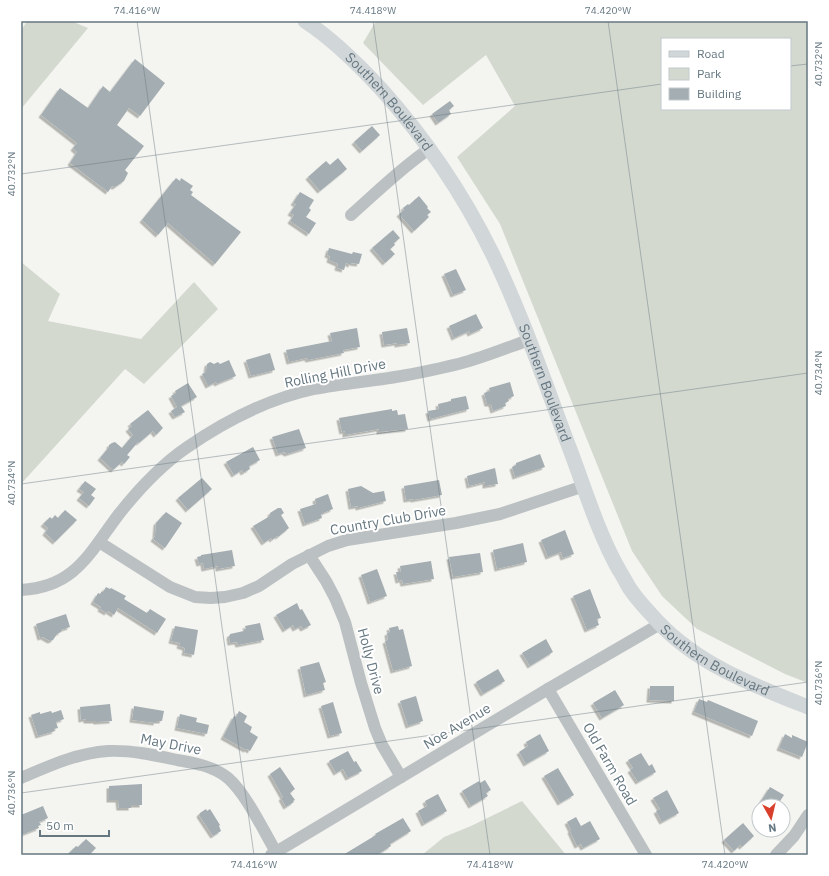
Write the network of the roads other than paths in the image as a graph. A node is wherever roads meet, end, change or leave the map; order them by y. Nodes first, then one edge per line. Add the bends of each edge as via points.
1 (305, 21) edge
2 (429, 149) junction
3 (351, 215) dead end
4 (529, 340) junction
5 (584, 486) junction
6 (100, 542) junction
7 (309, 555) junction
8 (21, 590) edge
9 (660, 624) junction
10 (548, 689) junction
11 (808, 707) edge
12 (401, 777) junction
13 (21, 778) edge
14 (808, 815) edge
15 (273, 854) edge
16 (646, 855) edge
17 (776, 855) edge

1 - 2 main road, Southern Boulevard via 333,42 369,76
2 - 3 street via 392,177
2 - 4 main road, Southern Boulevard via 489,246
4 - 5 main road, Southern Boulevard
4 - 6 street, Rolling Hill Drive via 467,362 313,390 253,409 212,430 170,460 148,480 119,514
5 - 7 street, Country Club Drive via 500,514 347,540
5 - 9 main road, Southern Boulevard via 607,548 632,592
6 - 7 street, Country Club Drive via 170,587 195,597 211,598 250,590
6 - 8 street, Rolling Hill Drive via 88,558 66,576 46,585
7 - 12 street, Holly Drive via 326,581 345,622 375,728 382,746
9 - 10 street, Noe Avenue
9 - 11 main road, Southern Boulevard via 708,663
10 - 12 street, Noe Avenue
10 - 16 street, Old Farm Road
12 - 15 street, Noe Avenue
13 - 15 street, May Drive via 63,761 107,751 130,752 204,765 222,774 233,784 243,797
14 - 17 street via 794,836

